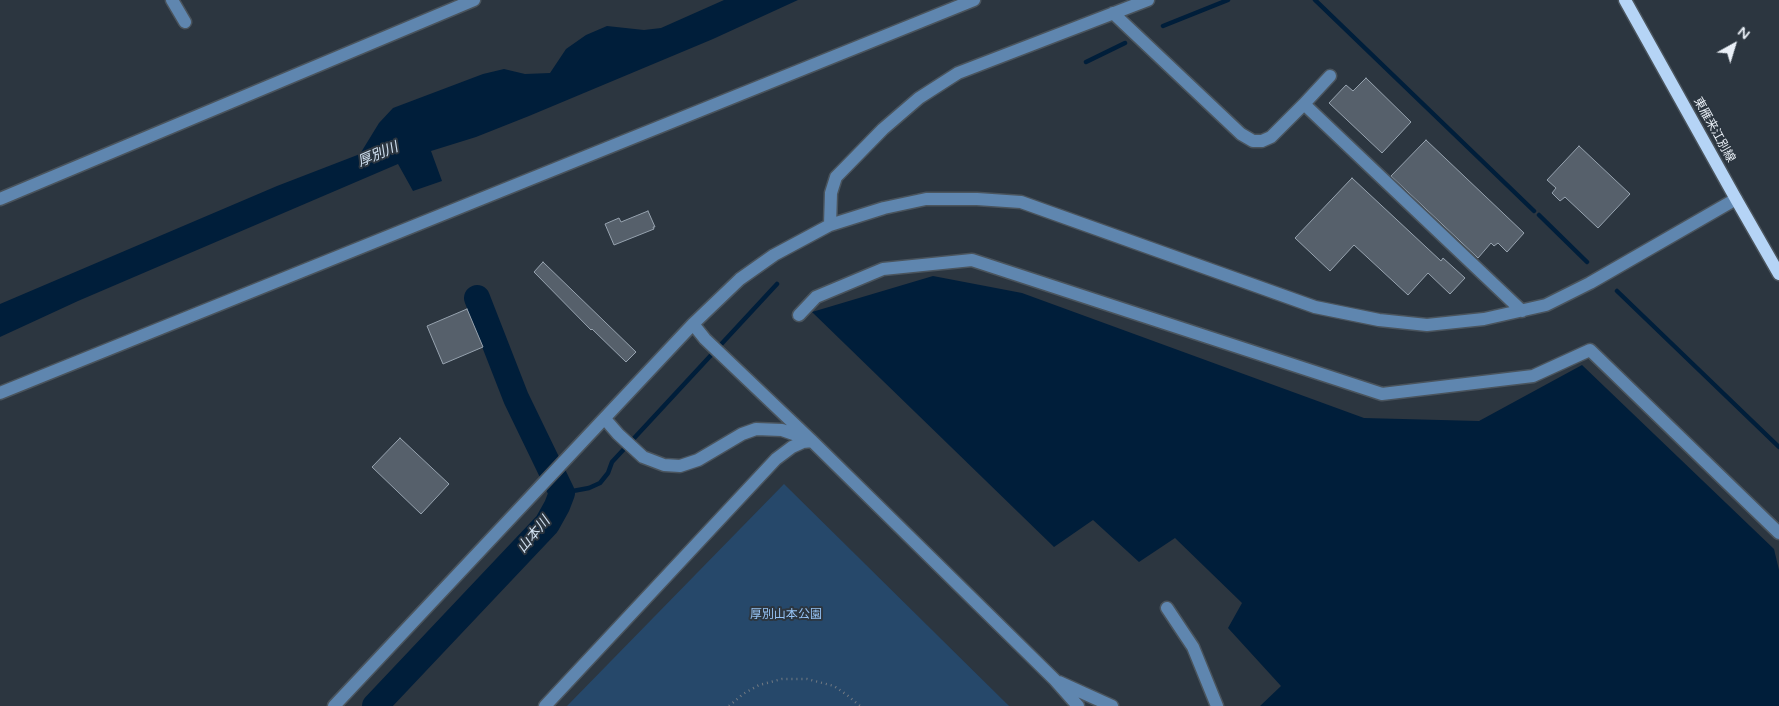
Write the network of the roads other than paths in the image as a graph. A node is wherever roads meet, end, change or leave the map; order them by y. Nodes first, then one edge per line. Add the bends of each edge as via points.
1 (172, 0) edge
2 (474, 0) edge
3 (974, 0) edge
4 (1148, 0) edge
5 (1625, 0) edge
6 (1113, 14) junction
7 (185, 22) dead end
8 (1330, 76) dead end
9 (1304, 104) junction
10 (0, 199) edge
11 (1736, 199) junction
12 (830, 225) junction
13 (1779, 274) edge
14 (1522, 311) junction
15 (799, 315) dead end
16 (693, 324) junction
17 (0, 394) edge
18 (605, 419) junction
19 (812, 441) junction
20 (1779, 533) edge
21 (1167, 608) dead end
22 (1054, 680) junction
23 (334, 706) edge
24 (545, 706) edge
25 (1078, 706) edge
26 (1112, 706) edge
27 (1217, 706) edge

1 - 7 street
2 - 10 street
3 - 17 street
4 - 6 street
5 - 11 main road, 東雁来江別線
6 - 9 street via 1241,134 1253,141 1271,137
6 - 12 street via 958,73 919,98 836,177 830,193
8 - 9 street
9 - 14 street
11 - 13 main road, 東雁来江別線
11 - 14 street via 1590,283 1546,305
12 - 14 street via 926,199 1021,202 1324,309 1427,325 1484,320
12 - 16 street via 774,255 740,278
15 - 20 street via 816,297 884,269 972,260 1382,394 1532,376 1590,350
16 - 18 street
16 - 19 street
18 - 19 street via 643,457 680,466 698,460 742,434 762,429 782,430
18 - 23 street
19 - 22 street
19 - 24 street via 802,442 776,459
21 - 27 street via 1193,646
22 - 25 street
22 - 26 street

